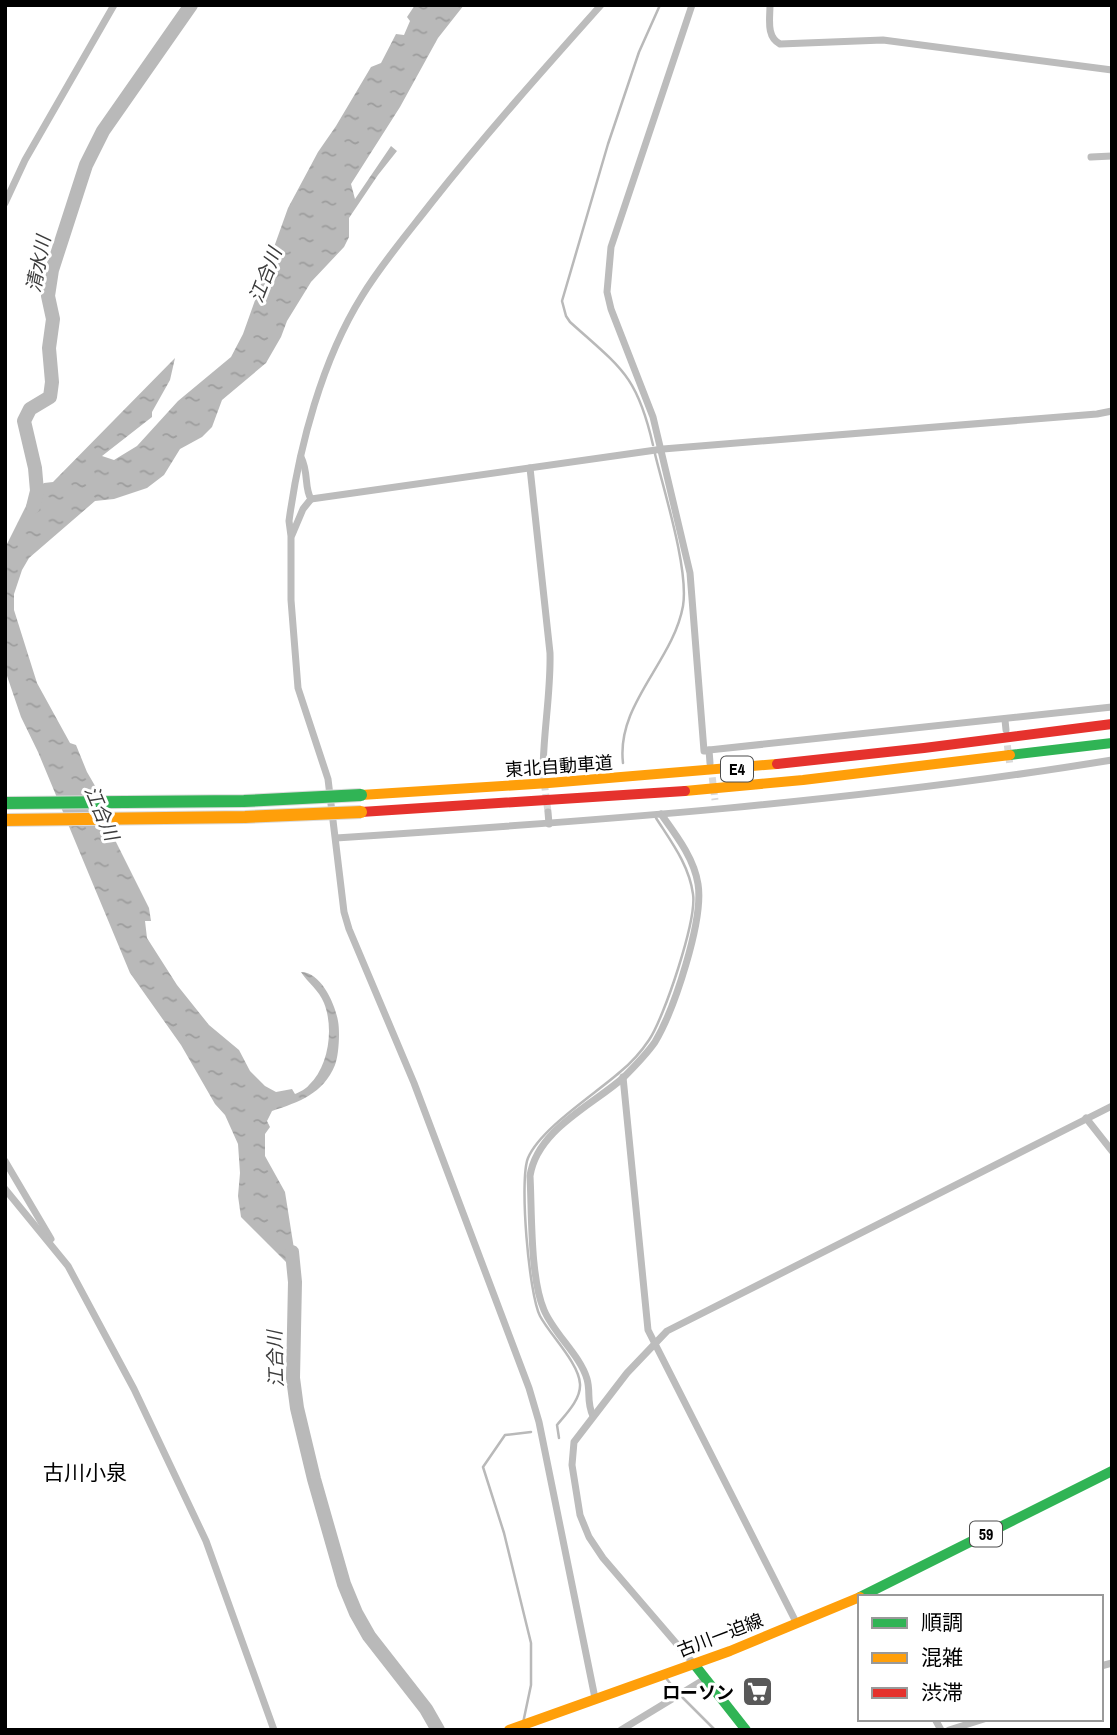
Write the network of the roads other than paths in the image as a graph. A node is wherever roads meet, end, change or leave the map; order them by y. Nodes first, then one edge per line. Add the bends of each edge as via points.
1 (114, 5) edge
2 (601, 5) edge
3 (692, 5) edge
4 (770, 5) edge
5 (1112, 70) edge
6 (1112, 156) edge
7 (1091, 157) dead end
8 (5, 203) edge
9 (1112, 411) edge
10 (663, 449) junction
11 (301, 456) junction
12 (530, 468) junction
13 (311, 499) junction
14 (291, 536) junction
15 (1112, 707) edge
16 (1005, 720) junction
17 (1112, 724) edge
18 (1006, 730) tunnel mouth
19 (1112, 743) edge
20 (709, 750) junction
21 (1112, 760) edge
22 (710, 763) tunnel mouth
23 (1010, 766) tunnel mouth
24 (543, 773) tunnel mouth
25 (1012, 776) junction
26 (715, 800) tunnel mouth
27 (5, 803) edge
28 (716, 809) junction
29 (548, 812) tunnel mouth
30 (661, 814) junction
31 (5, 820) edge
32 (549, 824) junction
33 (336, 838) junction
34 (623, 1077) junction
35 (1112, 1105) edge
36 (1086, 1118) junction
37 (1112, 1152) edge
38 (5, 1161) edge
39 (5, 1189) edge
40 (68, 1266) junction
41 (653, 1344) junction
42 (593, 1416) junction
43 (1112, 1471) edge
44 (867, 1595) edge
45 (858, 1599) edge
46 (797, 1624) junction
47 (694, 1664) junction
48 (705, 1679) junction
49 (592, 1699) junction
50 (978, 1721) edge
51 (274, 1730) edge
52 (509, 1730) edge
53 (621, 1730) edge
54 (746, 1730) edge
55 (949, 1730) edge

1 - 8 street
2 - 11 street via 466,160 361,297 321,386
3 - 10 street via 607,270 607,299
4 - 5 street via 770,34 780,44 883,40
6 - 7 street
9 - 10 street
10 - 12 street
10 - 20 street via 690,573 704,751
11 - 13 street
11 - 14 street via 289,521
12 - 13 street
12 - 24 street via 551,653
13 - 14 street
14 - 33 street via 298,688 328,779
15 - 16 street
16 - 18 street
16 - 20 street
17 - 27 main road, 東北自動車道 / E4, bridge via 802,763 568,783 244,801
19 - 31 main road, 東北自動車道 / E4, bridge via 777,783 596,798 245,817
20 - 22 street
21 - 25 street
23 - 25 street
25 - 28 street
26 - 28 street
28 - 30 street
29 - 32 street
30 - 32 street
30 - 34 street via 698,881 699,911 667,1019 648,1052
32 - 33 street
33 - 49 street via 348,929 414,1083 529,1388
34 - 41 street via 646,1320
34 - 42 street via 543,1143 530,1176 539,1298 587,1379
35 - 36 street
36 - 37 street
36 - 41 street via 667,1331
38 - 40 street
39 - 40 street
40 - 51 street via 134,1389 206,1541
41 - 42 street
41 - 46 street
42 - 47 street via 572,1450 584,1526 603,1558
43 - 44 main road, 古川一迫線 / 59
45 - 46 main road, 古川一迫線 / 59
46 - 47 main road, 古川一迫線 / 59
47 - 48 main road
47 - 49 main road, 古川一迫線 / 59
48 - 53 street
48 - 54 main road
49 - 52 main road, 59
50 - 55 street

